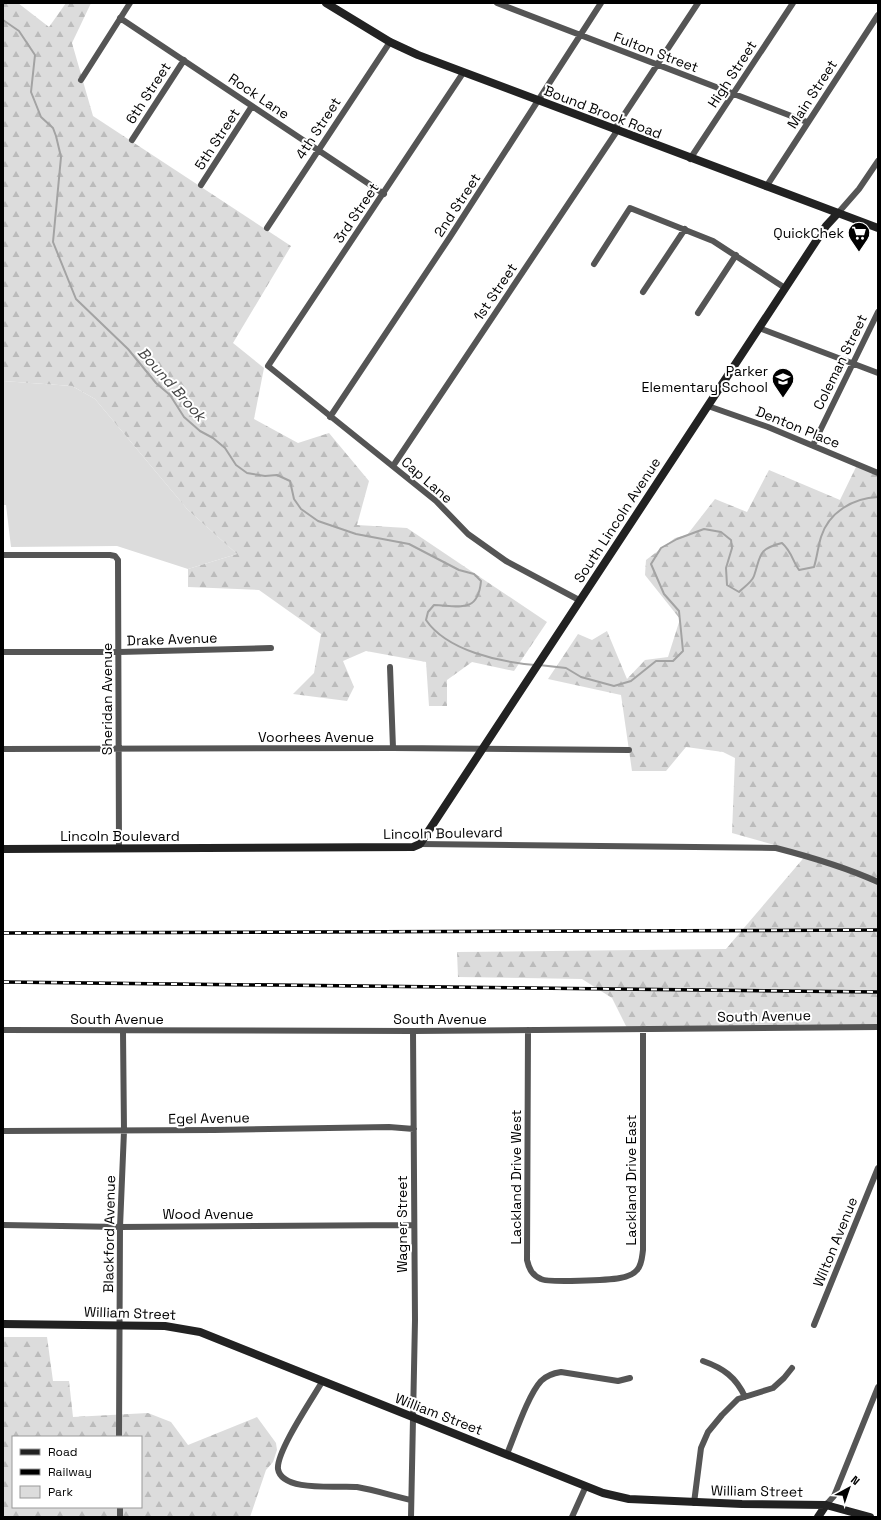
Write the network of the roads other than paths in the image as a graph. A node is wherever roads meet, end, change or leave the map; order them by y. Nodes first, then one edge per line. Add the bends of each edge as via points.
1 (130, 3) edge
2 (326, 3) edge
3 (497, 3) edge
4 (601, 3) edge
5 (698, 3) edge
6 (793, 3) edge
7 (878, 15) edge
8 (120, 18) junction
9 (580, 36) junction
10 (390, 42) junction
11 (184, 60) junction
12 (657, 65) junction
13 (463, 73) junction
14 (81, 80) dead end
15 (733, 94) junction
16 (539, 102) junction
17 (252, 106) junction
18 (807, 122) junction
19 (616, 130) junction
20 (132, 140) dead end
21 (318, 150) junction
22 (690, 159) junction
23 (878, 161) edge
24 (201, 185) dead end
25 (766, 187) junction
26 (384, 194) junction
27 (838, 213) junction
28 (266, 228) dead end
29 (878, 228) edge
30 (685, 229) junction
31 (736, 255) junction
32 (594, 264) dead end
33 (785, 288) junction
34 (643, 292) dead end
35 (878, 312) edge
36 (698, 313) dead end
37 (759, 328) junction
38 (852, 363) junction
39 (268, 366) joint
40 (878, 373) edge
41 (708, 406) junction
42 (330, 417) junction
43 (812, 445) junction
44 (392, 466) junction
45 (878, 473) edge
46 (3, 555) edge
47 (579, 600) junction
48 (271, 648) dead end
49 (3, 652) edge
50 (119, 652) junction
51 (390, 667) dead end
52 (119, 748) junction
53 (393, 748) junction
54 (3, 749) edge
55 (482, 749) junction
56 (629, 750) dead end
57 (420, 844) junction
58 (3, 849) edge
59 (119, 849) junction
60 (878, 882) edge
61 (878, 1027) edge
62 (643, 1029) junction
63 (3, 1030) edge
64 (528, 1030) junction
65 (413, 1031) junction
66 (123, 1032) junction
67 (414, 1129) junction
68 (3, 1131) edge
69 (124, 1131) junction
70 (878, 1168) edge
71 (3, 1225) edge
72 (413, 1225) junction
73 (120, 1227) junction
74 (580, 1280) joint
75 (3, 1324) edge
76 (120, 1324) junction
77 (814, 1324) dead end
78 (703, 1361) dead end
79 (792, 1368) dead end
80 (630, 1378) dead end
81 (322, 1382) junction
82 (878, 1387) edge
83 (745, 1397) junction
84 (413, 1417) junction
85 (120, 1436) edge
86 (507, 1454) junction
87 (586, 1486) junction
88 (411, 1500) junction
89 (694, 1503) junction
90 (826, 1505) junction
91 (411, 1517) edge
92 (572, 1517) edge
93 (818, 1517) edge
94 (870, 1517) edge

1 - 8 street
2 - 10 main road, Bound Brook Road
3 - 9 street, Fulton Street
4 - 9 street, 2nd Street
5 - 12 street, 1st Street
6 - 15 street, High Street
7 - 18 street, Main Street
8 - 11 street, Rock Lane
8 - 14 street
9 - 12 street, Fulton Street
9 - 16 street, 2nd Street
10 - 13 main road, Bound Brook Road
10 - 21 street, 4th Street
11 - 17 street, Rock Lane
11 - 20 street, 6th Street
12 - 15 street, Fulton Street
12 - 19 street, 1st Street
13 - 16 main road, Bound Brook Road
13 - 26 street, 3rd Street
15 - 18 street, Fulton Street
15 - 22 street, High Street
16 - 19 main road, Bound Brook Road
16 - 42 street, 2nd Street
17 - 21 street, Rock Lane
17 - 24 street, 5th Street
18 - 25 street, Main Street
19 - 22 main road, Bound Brook Road
19 - 44 street, 1st Street
21 - 26 street, Rock Lane
21 - 28 street, 4th Street
22 - 25 main road, Bound Brook Road
23 - 27 street via 859,189
25 - 27 main road, Bound Brook Road
26 - 39 street, 3rd Street
27 - 29 main road, Bound Brook Road
27 - 33 main road, South Lincoln Avenue via 826,226
30 - 31 street
30 - 32 street via 630,208
30 - 34 street
31 - 33 street
31 - 36 street
33 - 37 main road, South Lincoln Avenue
35 - 38 street, Coleman Street
37 - 38 street
37 - 41 main road, South Lincoln Avenue
38 - 40 street
38 - 43 street, Coleman Street
39 - 42 street, Cap Lane
41 - 43 street, Denton Place
41 - 47 main road, South Lincoln Avenue
42 - 44 street, Cap Lane
43 - 45 street, Denton Place
44 - 47 street, Cap Lane via 436,501 468,534 506,561
46 - 50 street, Sheridan Avenue via 110,555 117,558
47 - 55 main road, South Lincoln Avenue
48 - 50 street, Drake Avenue
49 - 50 street, Drake Avenue
50 - 52 street, Sheridan Avenue
51 - 53 street
52 - 53 street, Voorhees Avenue
52 - 54 street, Voorhees Avenue
52 - 59 street, Sheridan Avenue
53 - 55 street, Voorhees Avenue
55 - 56 street, Voorhees Avenue
55 - 57 main road, South Lincoln Avenue
57 - 59 main road, Lincoln Boulevard via 413,847
57 - 60 street, Lincoln Boulevard via 776,848 816,858
58 - 59 main road, Lincoln Boulevard
61 - 62 street, South Avenue
62 - 64 street, South Avenue
62 - 74 street, Lackland Drive East via 641,1262 636,1271 619,1279
63 - 66 street, South Avenue
64 - 65 street, South Avenue
64 - 74 street, Lackland Drive West via 527,1260 529,1269 542,1280
65 - 66 street, South Avenue
65 - 67 street, Wagner Street
66 - 69 street, Blackford Avenue
67 - 69 street, Egel Avenue via 389,1127
67 - 72 street, Wagner Street
68 - 69 street, Egel Avenue
69 - 73 street, Blackford Avenue
70 - 77 street, Wilton Avenue
71 - 73 street, Wood Avenue
72 - 73 street, Wood Avenue
72 - 84 street, Wagner Street
73 - 76 street, Blackford Avenue
75 - 76 main road, William Street
76 - 81 main road, William Street via 166,1326 200,1332
76 - 85 street, Blackford Avenue
78 - 83 street via 719,1367 730,1375 740,1386
79 - 83 street via 773,1388
80 - 86 street via 618,1381 561,1372 544,1378 536,1388
81 - 84 main road, William Street
81 - 88 street via 287,1442 278,1470 290,1481 304,1486 359,1488
82 - 90 street via 834,1496
83 - 89 street via 738,1399 722,1414 708,1432 701,1448
84 - 86 main road, William Street
84 - 88 street, Wagner Street
86 - 87 main road, William Street
87 - 89 main road, William Street via 630,1499
87 - 92 street
88 - 91 street, Wagner Street
89 - 90 main road, William Street
90 - 93 main road
90 - 94 main road, William Street

